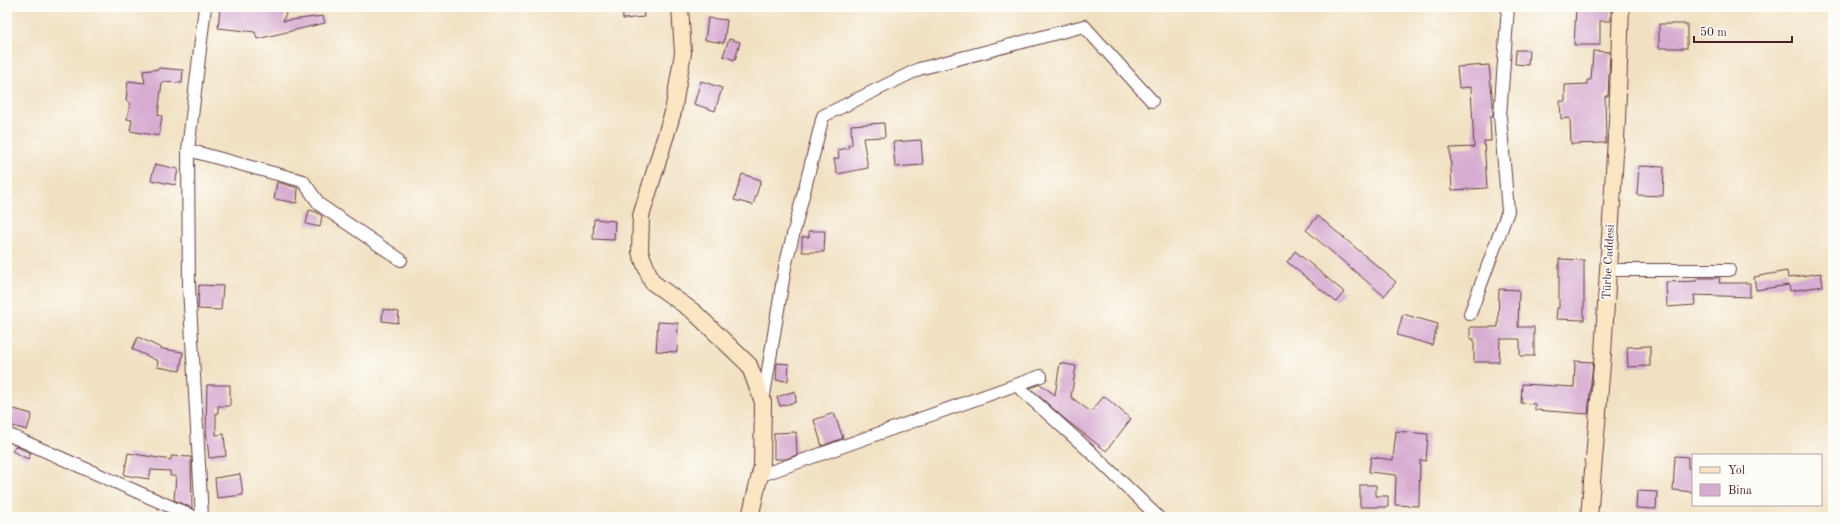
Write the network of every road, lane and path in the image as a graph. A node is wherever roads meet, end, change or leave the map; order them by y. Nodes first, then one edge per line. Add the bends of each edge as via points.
1 (205, 7) edge
2 (680, 7) edge
3 (1508, 7) edge
4 (1621, 7) edge
5 (1152, 101) dead end
6 (188, 150) junction
7 (401, 260) dead end
8 (1608, 270) junction
9 (1729, 270) dead end
10 (1470, 314) dead end
11 (1042, 376) dead end
12 (1016, 385) junction
13 (763, 402) junction
14 (7, 434) edge
15 (760, 476) junction
16 (194, 517) edge
17 (202, 517) edge
18 (750, 517) edge
19 (1158, 517) edge
20 (1589, 517) edge

1 - 6 street
2 - 13 street via 683,53 673,112 641,216 640,252 652,282 694,312 749,365
3 - 10 street via 1500,116 1508,211
4 - 8 street, Türbe Caddesi
5 - 13 street via 1084,26 918,69 823,116 785,267
6 - 7 street via 303,181 320,205
6 - 17 street via 189,287
8 - 9 street
8 - 20 street, Türbe Caddesi
11 - 12 street
12 - 15 street
12 - 19 street
13 - 15 street
14 - 16 street
15 - 18 street

